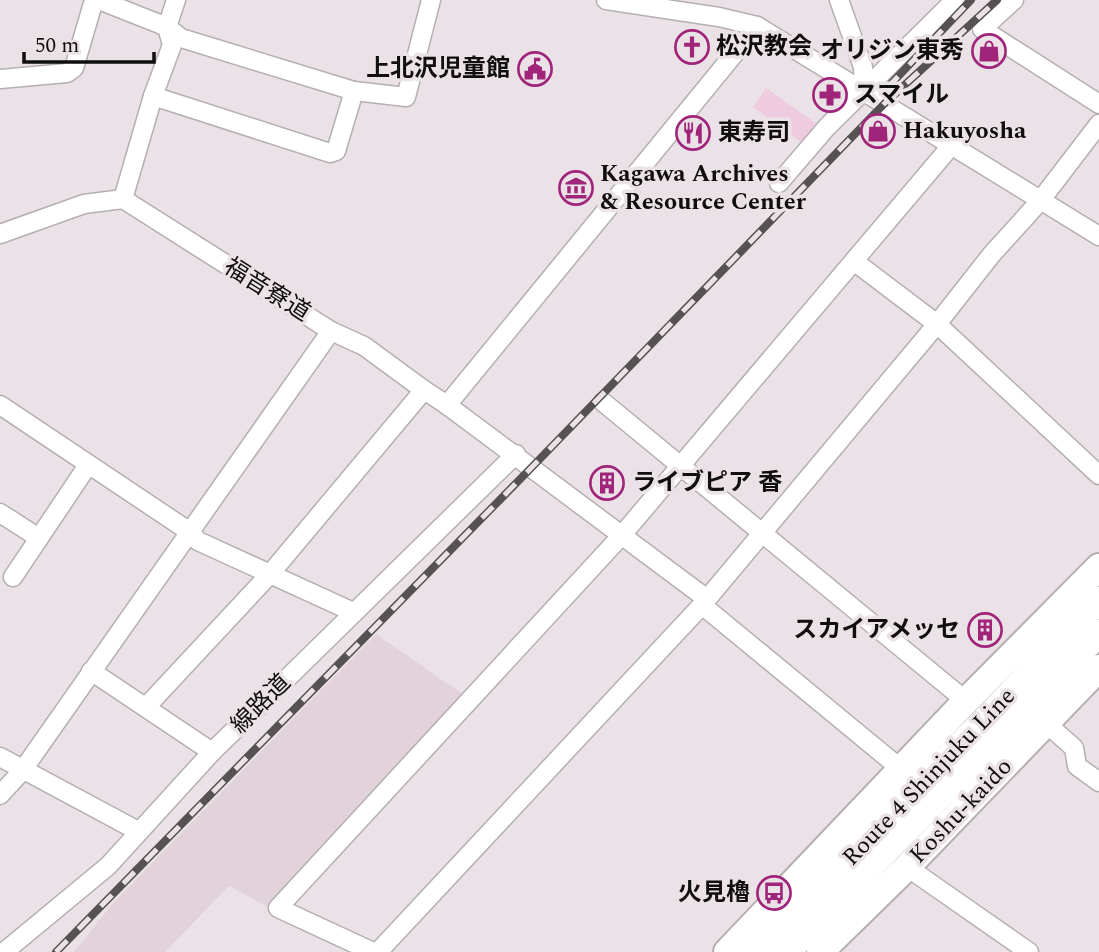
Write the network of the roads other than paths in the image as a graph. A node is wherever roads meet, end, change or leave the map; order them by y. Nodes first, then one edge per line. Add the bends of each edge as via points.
1 (97, 0) edge
2 (176, 0) edge
3 (431, 0) edge
4 (606, 0) edge
5 (839, 0) edge
6 (955, 0) edge
7 (1014, 0) edge
8 (757, 26) junction
9 (167, 27) junction
10 (0, 79) edge
11 (354, 92) junction
12 (864, 92) junction
13 (153, 96) junction
14 (1099, 104) edge
15 (1099, 124) edge
16 (951, 146) junction
17 (779, 183) dead end
18 (124, 199) junction
19 (1040, 201) junction
20 (0, 234) edge
21 (1099, 236) edge
22 (855, 262) junction
23 (937, 324) junction
24 (331, 331) junction
25 (424, 390) junction
26 (603, 402) dead end
27 (0, 405) edge
28 (447, 405) junction
29 (516, 454) junction
30 (88, 465) junction
31 (680, 467) junction
32 (1099, 475) edge
33 (0, 513) edge
34 (190, 533) junction
35 (762, 533) junction
36 (622, 535) junction
37 (39, 538) junction
38 (1099, 567) edge
39 (270, 574) junction
40 (13, 577) dead end
41 (1099, 600) edge
42 (705, 602) junction
43 (353, 612) junction
44 (1099, 633) edge
45 (1099, 668) edge
46 (91, 671) junction
47 (966, 701) junction
48 (146, 707) junction
49 (1045, 723) junction
50 (212, 752) junction
51 (0, 757) edge
52 (901, 769) junction
53 (22, 771) junction
54 (1099, 782) edge
55 (0, 795) edge
56 (138, 831) junction
57 (907, 867) junction
58 (5, 945) edge
59 (375, 952) edge
60 (727, 952) edge
61 (758, 952) edge
62 (787, 952) edge
63 (820, 952) edge
64 (1029, 952) edge

1 - 9 street
1 - 10 street via 74,68 67,73
2 - 9 street
3 - 11 street via 406,97
4 - 8 street
5 - 12 street via 863,66
6 - 12 street
7 - 14 street via 982,29
8 - 12 street
8 - 28 street
9 - 11 street via 181,38
9 - 13 street via 172,45
11 - 13 street via 336,151 330,153
12 - 16 street
12 - 17 street
13 - 18 street
15 - 19 street
16 - 19 street
16 - 22 street
18 - 20 street via 84,204
18 - 24 street, 福音寮道
19 - 21 street
19 - 23 street
22 - 23 street
22 - 31 street
23 - 32 street
23 - 35 street
24 - 25 street, 福音寮道 via 364,346
24 - 34 street
25 - 28 street, 福音寮道
25 - 39 street
26 - 31 street
27 - 30 street
28 - 29 street, 福音寮道
29 - 36 street, 福音寮道
29 - 43 street, 線路道
30 - 34 street
30 - 37 street
31 - 35 street
31 - 36 street
33 - 37 street
34 - 39 street
34 - 46 street
35 - 42 street
35 - 47 street
36 - 42 street, 福音寮道
36 - 59 street via 278,908
37 - 40 street
38 - 47 highway
39 - 43 street
39 - 48 street
41 - 61 highway, Route 4 Shinjuku Line
42 - 52 street, 福音寮道
42 - 59 street
43 - 50 street, 線路道
44 - 62 highway, Route 4 Shinjuku Line
45 - 49 highway, Koshu-kaido
46 - 48 street
46 - 53 street
47 - 52 highway
48 - 50 street
49 - 54 street via 1074,748 1077,766
49 - 57 highway, Koshu-kaido
50 - 56 street, 線路道
51 - 53 street
52 - 60 highway
53 - 55 street
53 - 56 street
56 - 58 street, 線路道 via 108,866
57 - 63 highway, Koshu-kaido
57 - 64 street

